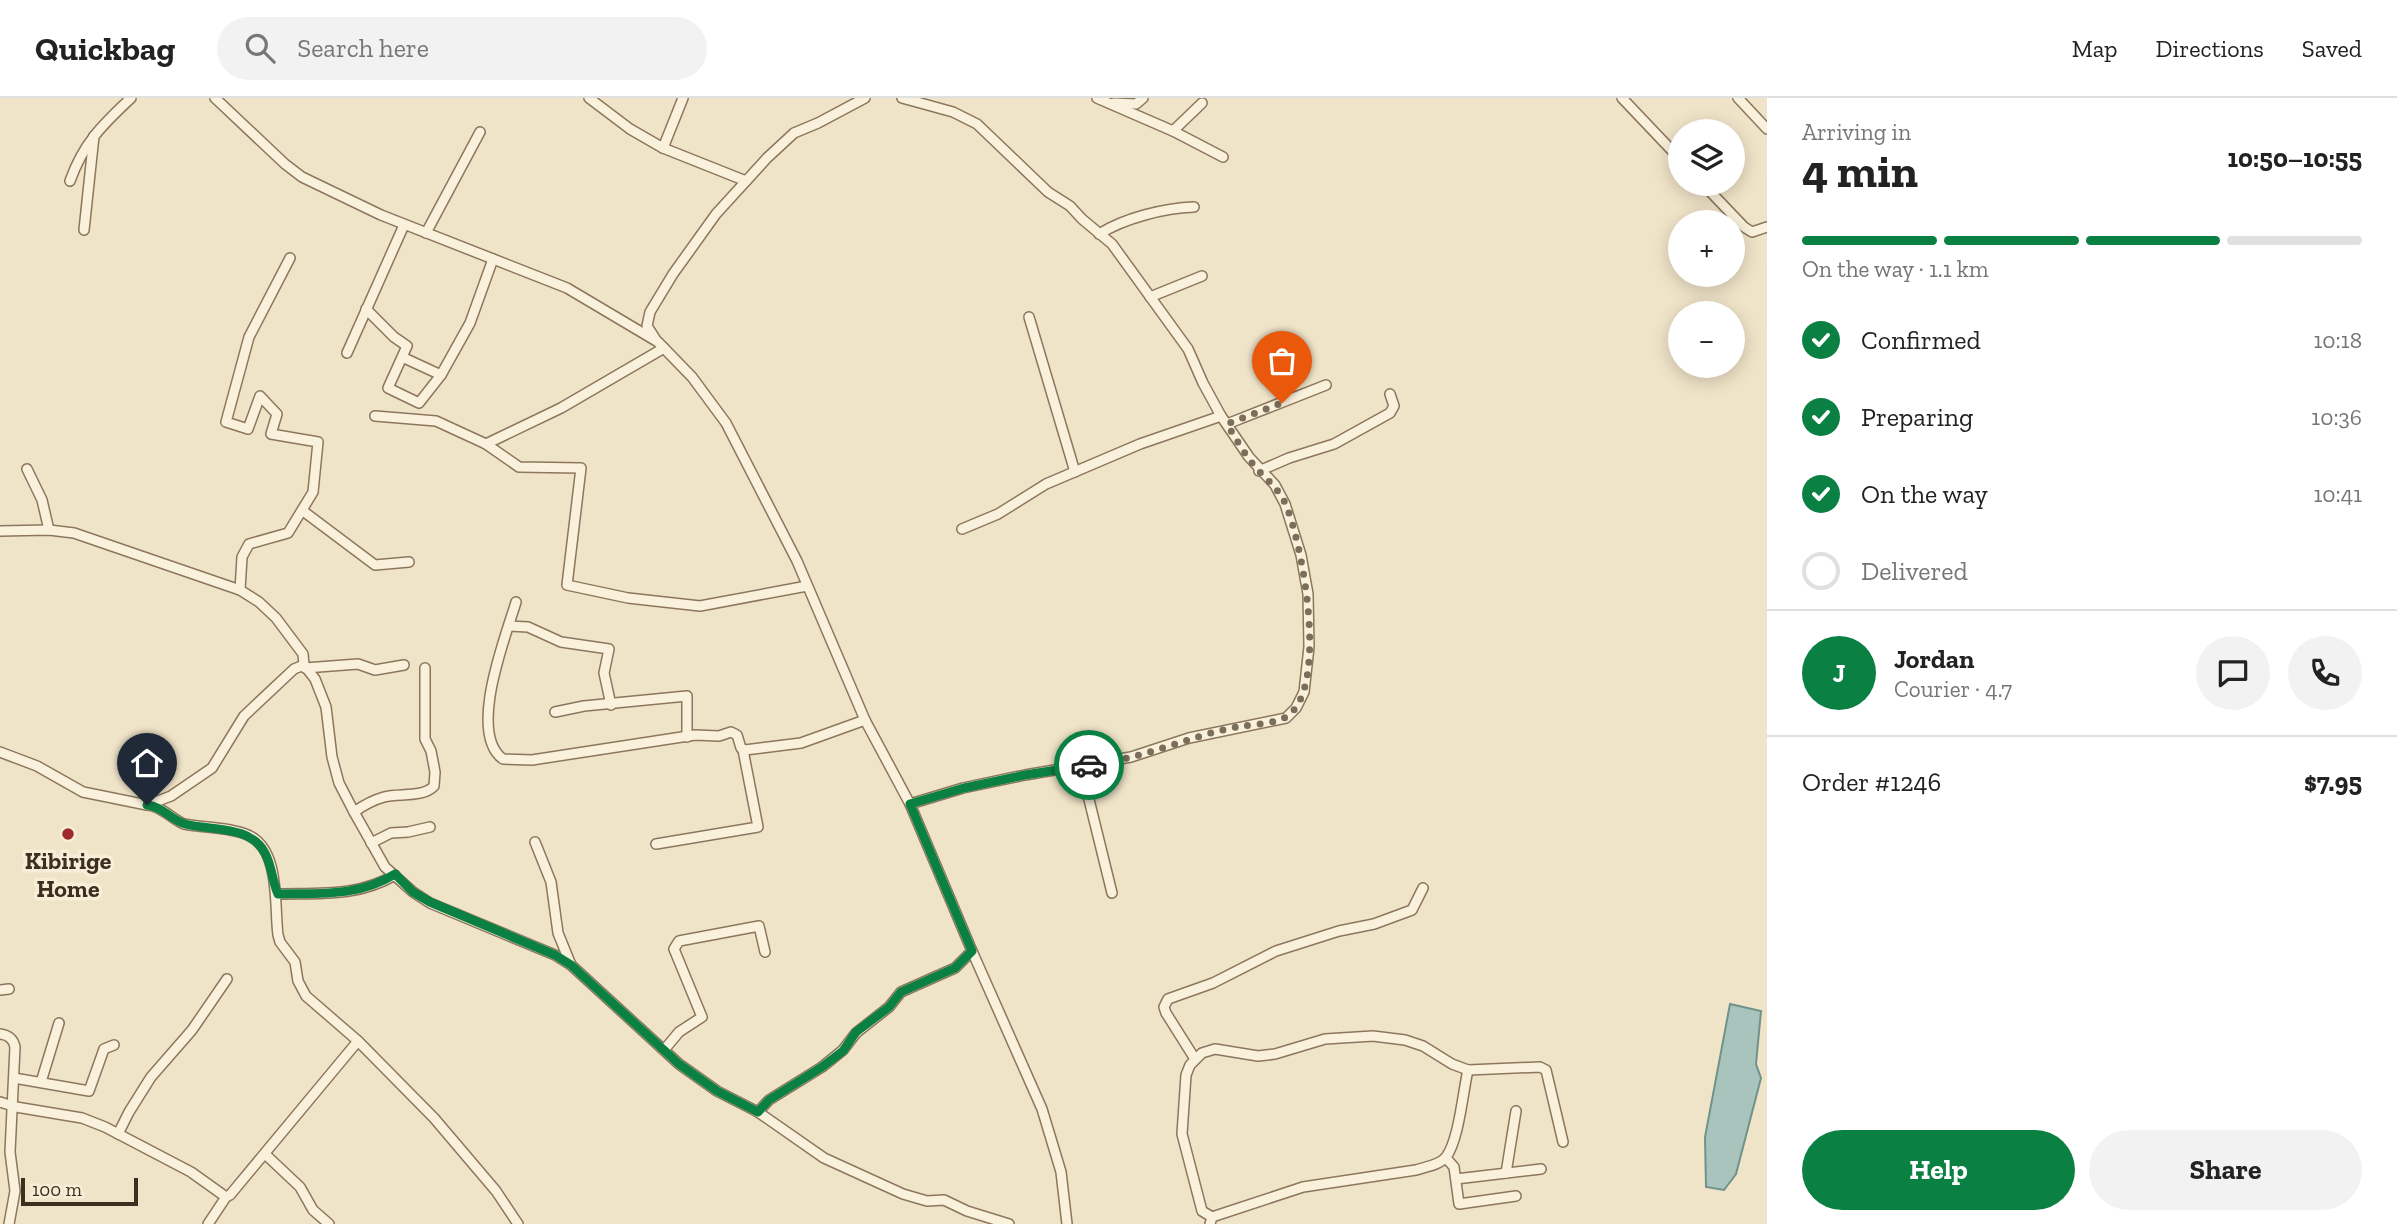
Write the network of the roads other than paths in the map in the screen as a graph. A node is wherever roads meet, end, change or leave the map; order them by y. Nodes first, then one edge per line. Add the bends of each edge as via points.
1 (131, 98) edge
2 (215, 98) edge
3 (589, 98) edge
4 (683, 98) edge
5 (865, 98) edge
6 (902, 98) edge
7 (1097, 98) edge
8 (1622, 98) edge
9 (1738, 98) edge
10 (1140, 101) edge
11 (1108, 103) junction
12 (1202, 103) dead end
13 (1139, 116) junction
14 (1767, 129) edge
15 (1173, 131) junction
16 (480, 132) dead end
17 (94, 135) junction
18 (1668, 146) edge
19 (663, 148) junction
20 (1223, 157) dead end
21 (70, 181) dead end
22 (746, 181) junction
23 (1714, 196) edge
24 (1194, 208) dead end
25 (404, 225) junction
26 (1767, 227) edge
27 (84, 230) dead end
28 (426, 233) junction
29 (1098, 234) junction
30 (290, 258) dead end
31 (493, 259) junction
32 (1202, 276) dead end
33 (1150, 297) junction
34 (366, 309) junction
35 (1029, 317) dead end
36 (661, 345) junction
37 (347, 354) dead end
38 (402, 358) junction
39 (441, 375) junction
40 (1326, 385) dead end
41 (1390, 394) dead end
42 (374, 416) dead end
43 (1224, 420) junction
44 (486, 444) junction
45 (27, 469) dead end
46 (1259, 471) junction
47 (1074, 472) junction
48 (303, 512) junction
49 (962, 529) dead end
50 (49, 530) junction
51 (0, 531) edge
52 (409, 562) dead end
53 (807, 586) junction
54 (240, 590) junction
55 (516, 602) dead end
56 (509, 626) junction
57 (404, 665) dead end
58 (305, 667) junction
59 (425, 668) dead end
60 (611, 705) junction
61 (555, 712) dead end
62 (865, 720) junction
63 (687, 737) junction
64 (743, 750) junction
65 (0, 752) edge
66 (1081, 767) junction
67 (910, 804) junction
68 (147, 805) junction
69 (354, 812) junction
70 (430, 827) dead end
71 (535, 842) dead end
72 (371, 843) junction
73 (656, 844) dead end
74 (395, 874) junction
75 (1423, 888) dead end
76 (276, 892) junction
77 (1112, 893) dead end
78 (972, 951) junction
79 (765, 952) dead end
80 (571, 965) junction
81 (227, 979) dead end
82 (59, 1023) dead end
83 (0, 1034) edge
84 (358, 1041) junction
85 (114, 1045) dead end
86 (664, 1050) junction
87 (1195, 1059) junction
88 (1468, 1070) junction
89 (14, 1078) junction
90 (41, 1082) junction
91 (0, 1102) edge
92 (12, 1106) junction
93 (1516, 1111) dead end
94 (758, 1112) junction
95 (118, 1134) junction
96 (1563, 1142) dead end
97 (265, 1154) junction
98 (1446, 1158) junction
99 (1541, 1169) dead end
100 (1506, 1173) junction
101 (1456, 1179) junction
102 (1516, 1196) dead end
103 (226, 1197) junction
104 (1211, 1221) edge
105 (9, 1224) edge
106 (208, 1224) edge
107 (329, 1224) edge
108 (518, 1224) edge
109 (1009, 1224) edge
110 (1067, 1224) edge

1 - 17 street
2 - 25 street via 302,177
3 - 19 street
4 - 19 street
5 - 22 street via 794,133
6 - 29 street via 977,124
7 - 11 street
8 - 18 street
9 - 14 street
10 - 11 street
10 - 13 street
11 - 13 street
12 - 15 street
13 - 15 street
15 - 20 street
16 - 28 street
17 - 21 street
17 - 27 street
19 - 22 street
22 - 36 street via 709,224 650,312 647,326
23 - 26 street via 1752,232
24 - 29 street via 1149,215
25 - 28 street
25 - 34 street
28 - 31 street
29 - 33 street via 1112,244
30 - 48 street via 249,337 226,422 248,429 260,396 277,414 271,434 318,442 313,492
31 - 36 street via 568,288
31 - 39 street via 470,323
32 - 33 street
33 - 43 street via 1188,349
34 - 37 street
34 - 38 street via 407,346
35 - 47 street
36 - 44 street via 561,408
36 - 53 street via 681,363 726,423
38 - 39 street
38 - 39 street via 388,388 419,403
40 - 43 street
41 - 46 street via 1394,406 1390,414 1334,444
42 - 44 street via 436,421
43 - 46 street
43 - 47 street via 1140,444
44 - 53 street via 519,467 581,468 567,585 700,606
45 - 50 street via 42,500
46 - 66 street via 1275,485 1286,504 1308,594 1309,648 1304,692 1296,708 1286,718
47 - 49 street
48 - 52 street via 375,565
48 - 54 street via 288,533 249,544 242,557
50 - 51 street
50 - 54 street via 74,533
53 - 62 street
54 - 58 street via 276,618 303,654
55 - 56 street
56 - 60 street via 528,627 561,642 609,649 604,673
56 - 63 street via 489,692 487,719 501,758 532,760
57 - 58 street via 374,670 358,664
58 - 68 street via 295,668 244,716 212,768 172,796
58 - 69 street via 326,707 332,757
59 - 69 street via 425,739 431,751 434,786 387,796
60 - 61 street
60 - 63 street via 687,696
62 - 64 street via 801,743
62 - 67 street
63 - 64 street via 733,732
64 - 73 street via 758,827
65 - 68 street via 31,763 83,792
66 - 67 street via 964,788
66 - 77 street
67 - 78 street
68 - 76 street via 184,824 254,839 273,871
69 - 72 street
70 - 72 street via 391,833
71 - 80 street via 551,882 558,933
72 - 74 street via 385,867
74 - 76 street via 352,892
74 - 80 street via 430,902
75 - 87 street via 1412,910 1276,951 1213,983 1168,999 1166,1013
76 - 84 street via 278,935 295,962 300,988
78 - 94 street via 955,968 901,992 856,1032 843,1051
78 - 110 street via 1042,1109 1061,1172
79 - 86 street via 759,926 679,941 674,949 702,1017 679,1031
80 - 86 street
81 - 95 street via 192,1030 151,1077
82 - 90 street
83 - 89 street via 14,1041
84 - 97 street
84 - 108 street via 434,1118
85 - 90 street via 104,1049 89,1091
86 - 94 street via 717,1091
87 - 88 street via 1215,1049 1258,1056 1325,1039 1373,1036 1423,1046
87 - 104 street via 1186,1075 1182,1133 1202,1211
88 - 96 street via 1546,1070
88 - 98 street via 1458,1125
89 - 90 street
89 - 92 street
91 - 92 street
92 - 95 street via 82,1118
92 - 105 street via 10,1152 15,1191
93 - 100 street
94 - 109 street via 824,1158 868,1179
95 - 103 street via 191,1172
97 - 103 street
97 - 107 street via 300,1187 313,1210
98 - 101 street
98 - 104 street via 1416,1170 1303,1187
99 - 100 street
100 - 101 street
101 - 102 street via 1459,1204
103 - 106 street

